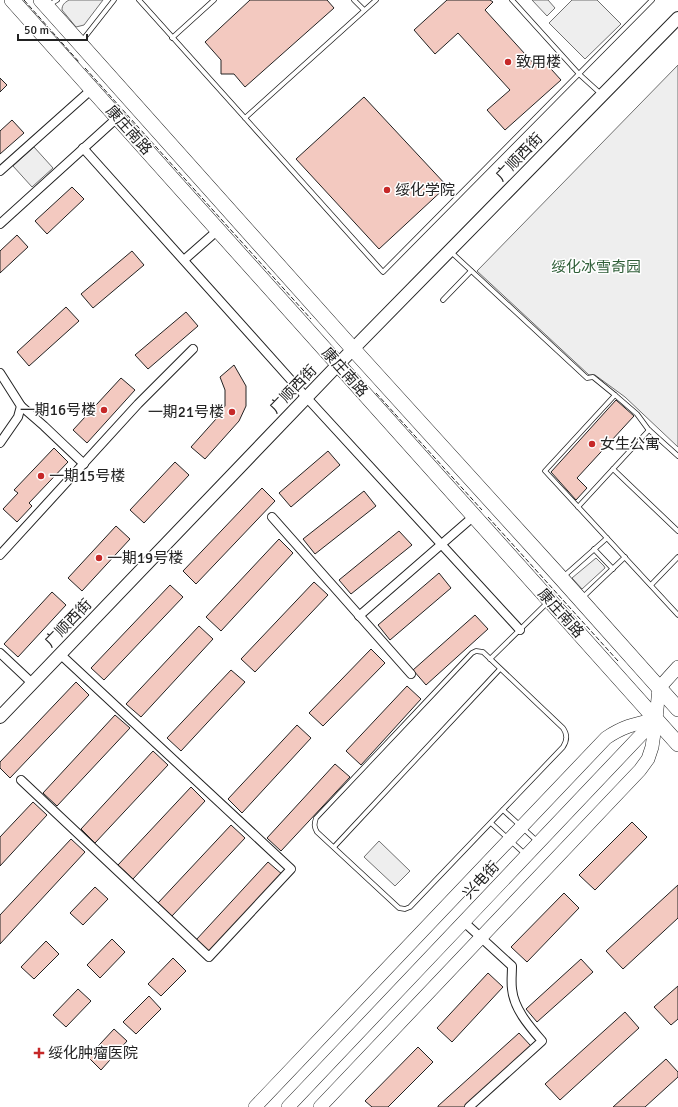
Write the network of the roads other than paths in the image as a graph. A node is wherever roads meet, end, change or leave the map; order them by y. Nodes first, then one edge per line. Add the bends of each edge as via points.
1 (12, 0) edge
2 (114, 0) edge
3 (139, 0) edge
4 (214, 0) edge
5 (354, 0) edge
6 (376, 0) edge
7 (512, 0) edge
8 (652, 0) edge
9 (48, 2) edge
10 (364, 10) junction
11 (678, 18) edge
12 (172, 38) junction
13 (80, 44) junction
14 (579, 74) junction
15 (92, 88) junction
16 (602, 95) junction
17 (117, 118) junction
18 (245, 118) junction
19 (84, 148) junction
20 (0, 171) edge
21 (0, 224) edge
22 (218, 230) junction
23 (449, 250) junction
24 (184, 260) junction
25 (471, 271) junction
26 (443, 300) dead end
27 (353, 349) junction
28 (193, 350) dead end
29 (338, 365) junction
30 (0, 373) edge
31 (615, 394) junction
32 (307, 398) junction
33 (21, 406) junction
34 (649, 430) junction
35 (0, 443) edge
36 (678, 456) edge
37 (84, 464) junction
38 (613, 469) junction
39 (578, 507) junction
40 (474, 516) junction
41 (272, 517) dead end
42 (678, 531) edge
43 (607, 538) junction
44 (442, 544) junction
45 (594, 549) junction
46 (0, 554) edge
47 (625, 557) junction
48 (678, 557) edge
49 (613, 569) junction
50 (561, 578) junction
51 (651, 586) junction
52 (550, 600) junction
53 (581, 600) junction
54 (678, 614) edge
55 (359, 616) junction
56 (520, 630) junction
57 (0, 653) edge
58 (60, 654) junction
59 (490, 659) junction
60 (678, 667) edge
61 (500, 669) junction
62 (411, 674) dead end
63 (32, 683) junction
64 (659, 688) junction
65 (678, 709) edge
66 (0, 717) edge
67 (656, 719) junction
68 (678, 744) edge
69 (21, 780) dead end
70 (503, 810) junction
71 (491, 823) junction
72 (521, 827) junction
73 (509, 840) junction
74 (538, 843) junction
75 (334, 847) junction
76 (526, 855) junction
77 (464, 922) junction
78 (481, 938) junction
79 (255, 1107) edge
80 (288, 1107) edge
81 (320, 1107) edge
82 (468, 1107) edge

1 - 15 highway, 康庄南路
2 - 13 lane
3 - 12 lane
4 - 12 lane
5 - 10 lane
6 - 10 lane
7 - 14 lane
8 - 14 lane
9 - 13 highway, 康庄南路
10 - 18 lane
11 - 16 main road, 广顺西街
12 - 18 lane
13 - 27 highway, 康庄南路
14 - 16 lane
14 - 18 lane via 383,272
15 - 17 highway, 康庄南路
15 - 20 street
16 - 23 main road, 广顺西街
17 - 19 street
17 - 22 highway, 康庄南路
19 - 21 street
19 - 24 street
22 - 24 street
22 - 29 highway, 康庄南路
23 - 25 lane
23 - 27 main road, 广顺西街
24 - 32 street
25 - 26 lane
25 - 31 lane via 588,378 593,377
27 - 29 main road, 广顺西街
27 - 50 highway, 康庄南路
28 - 37 street via 138,404
29 - 32 main road, 广顺西街
29 - 40 highway, 康庄南路
30 - 33 street
31 - 34 lane via 637,414
31 - 39 lane via 545,471
32 - 44 street
32 - 58 main road, 广顺西街
33 - 35 street via 18,417
33 - 37 street
34 - 36 lane
34 - 38 lane
37 - 46 street
38 - 39 lane
38 - 42 lane
39 - 43 lane
40 - 44 street
40 - 52 highway, 康庄南路
41 - 55 street
43 - 45 lane
43 - 47 lane
44 - 55 street
44 - 56 street
45 - 49 lane
45 - 50 lane
47 - 49 lane
47 - 51 lane
48 - 51 lane
49 - 53 lane
50 - 53 highway, 康庄南路
51 - 54 lane
52 - 56 lane
52 - 67 highway, 康庄南路
53 - 64 highway, 康庄南路
55 - 62 street
56 - 59 lane
57 - 63 street
58 - 63 main road, 广顺西街
58 - 69 street via 291,869 209,957
59 - 61 lane
59 - 75 lane via 483,652 472,653 316,818 315,828
60 - 64 main road
61 - 70 lane via 563,728 567,739 563,748
61 - 75 lane
63 - 66 main road, 广顺西街
64 - 65 highway, 康庄南路
64 - 67 main road
67 - 68 highway, 康庄南路
67 - 72 main road via 630,725 606,738
67 - 74 main road, 兴电街
67 - 78 main road via 652,747 648,759 640,770
70 - 71 lane
70 - 72 lane
71 - 73 lane
71 - 75 lane via 410,907 405,909 395,905
72 - 73 main road
72 - 74 lane
73 - 76 lane
73 - 79 main road
74 - 76 main road, 兴电街
76 - 77 main road, 兴电街
77 - 78 street
77 - 80 main road, 兴电街
78 - 81 main road
78 - 82 street via 512,966 512,990 517,1006 530,1028 542,1041

